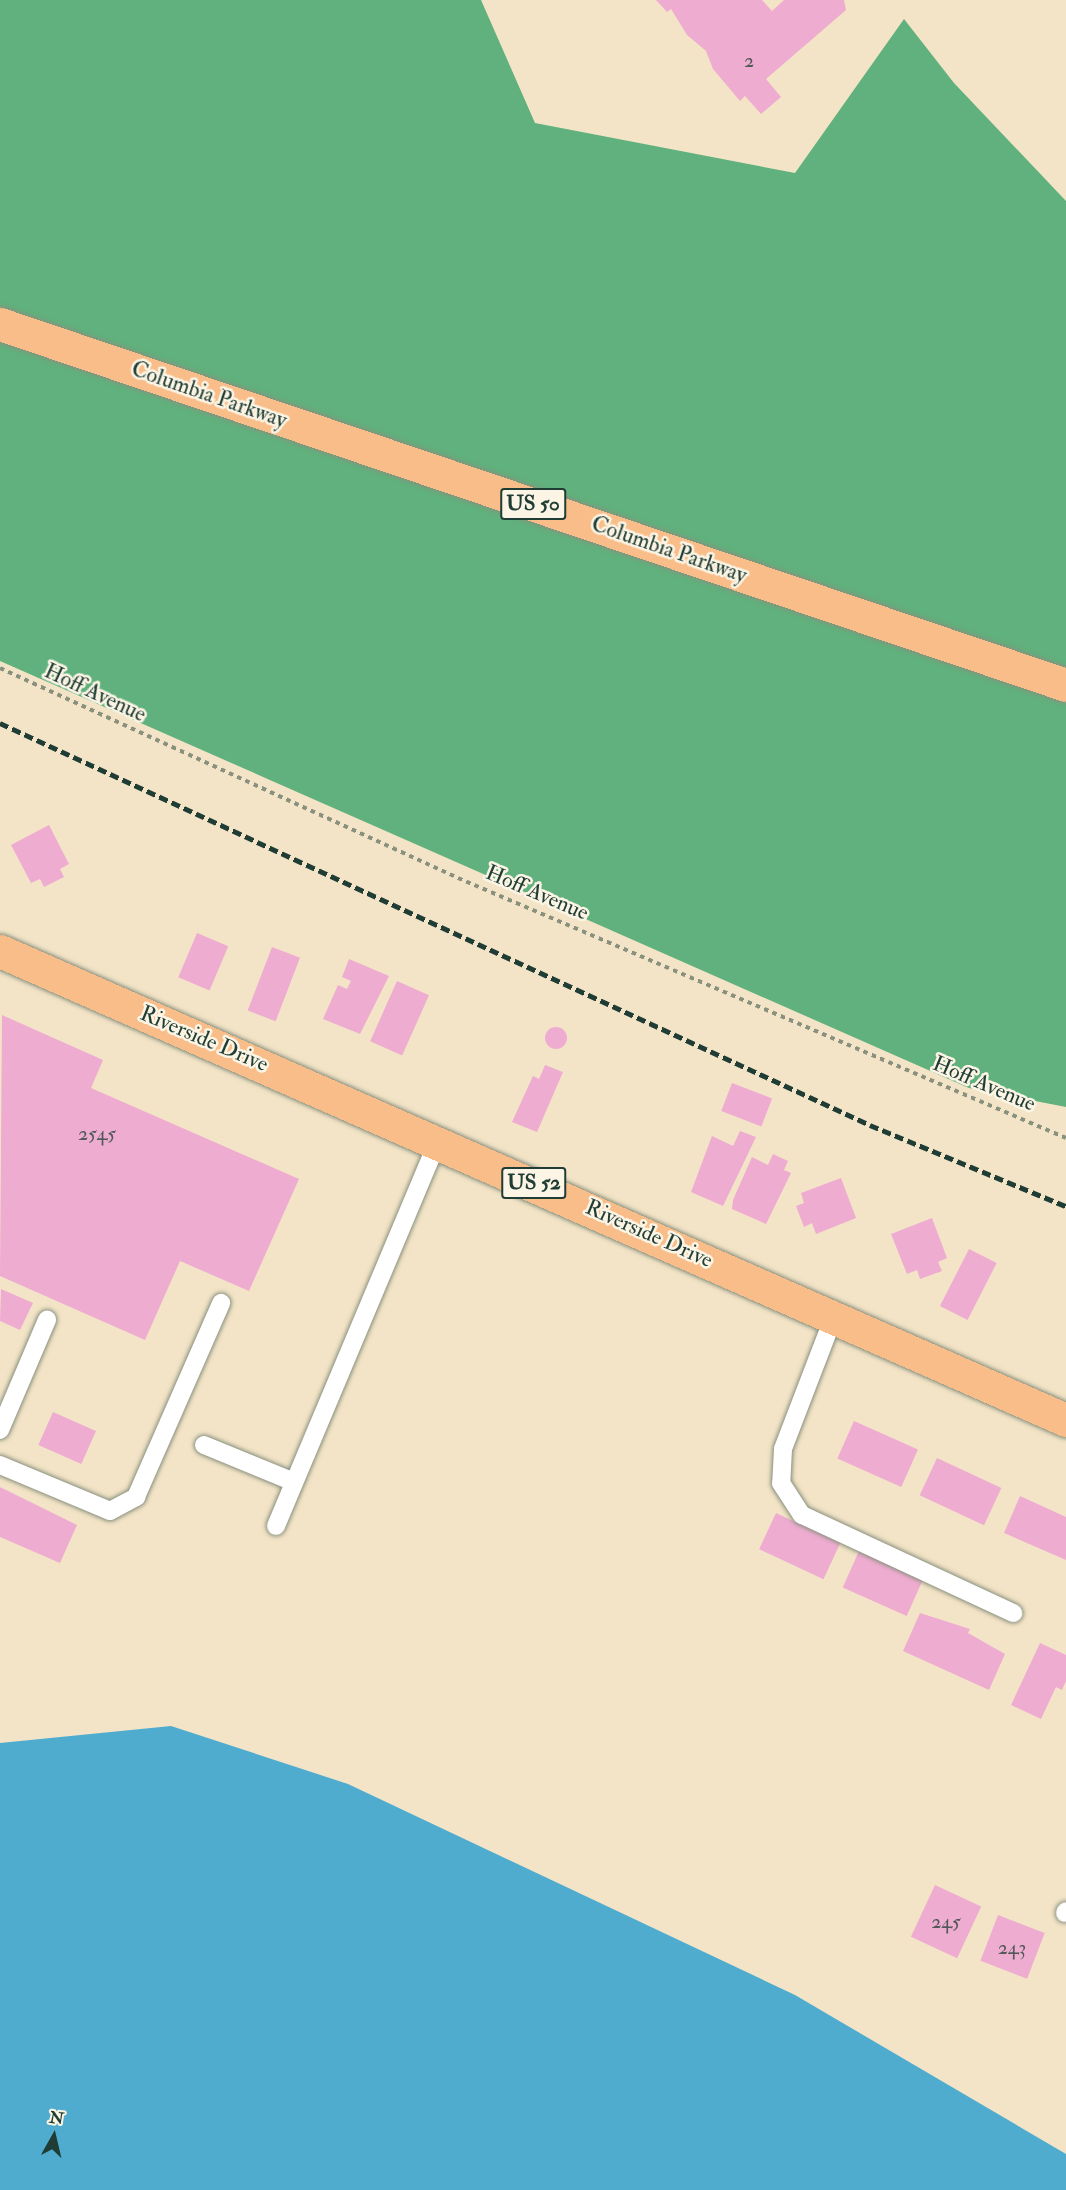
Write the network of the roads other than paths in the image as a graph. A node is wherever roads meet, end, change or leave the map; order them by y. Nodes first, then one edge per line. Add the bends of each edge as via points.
1 (0, 324) edge
2 (1066, 685) edge
3 (0, 951) edge
4 (438, 1141) junction
5 (221, 1303) dead end
6 (834, 1316) junction
7 (47, 1320) dead end
8 (1066, 1420) edge
9 (0, 1430) edge
10 (204, 1445) dead end
11 (0, 1465) edge
12 (294, 1482) junction
13 (276, 1526) dead end
14 (1013, 1613) dead end

1 - 2 main road, Columbia Parkway / US 50
3 - 4 main road, Riverside Drive / US 52
4 - 6 main road, Riverside Drive / US 52
4 - 12 lane
5 - 11 lane via 136,1497 110,1511
6 - 8 main road, Riverside Drive / US 52
6 - 14 lane via 783,1449 781,1483 802,1515
7 - 9 lane
10 - 12 lane
12 - 13 lane

